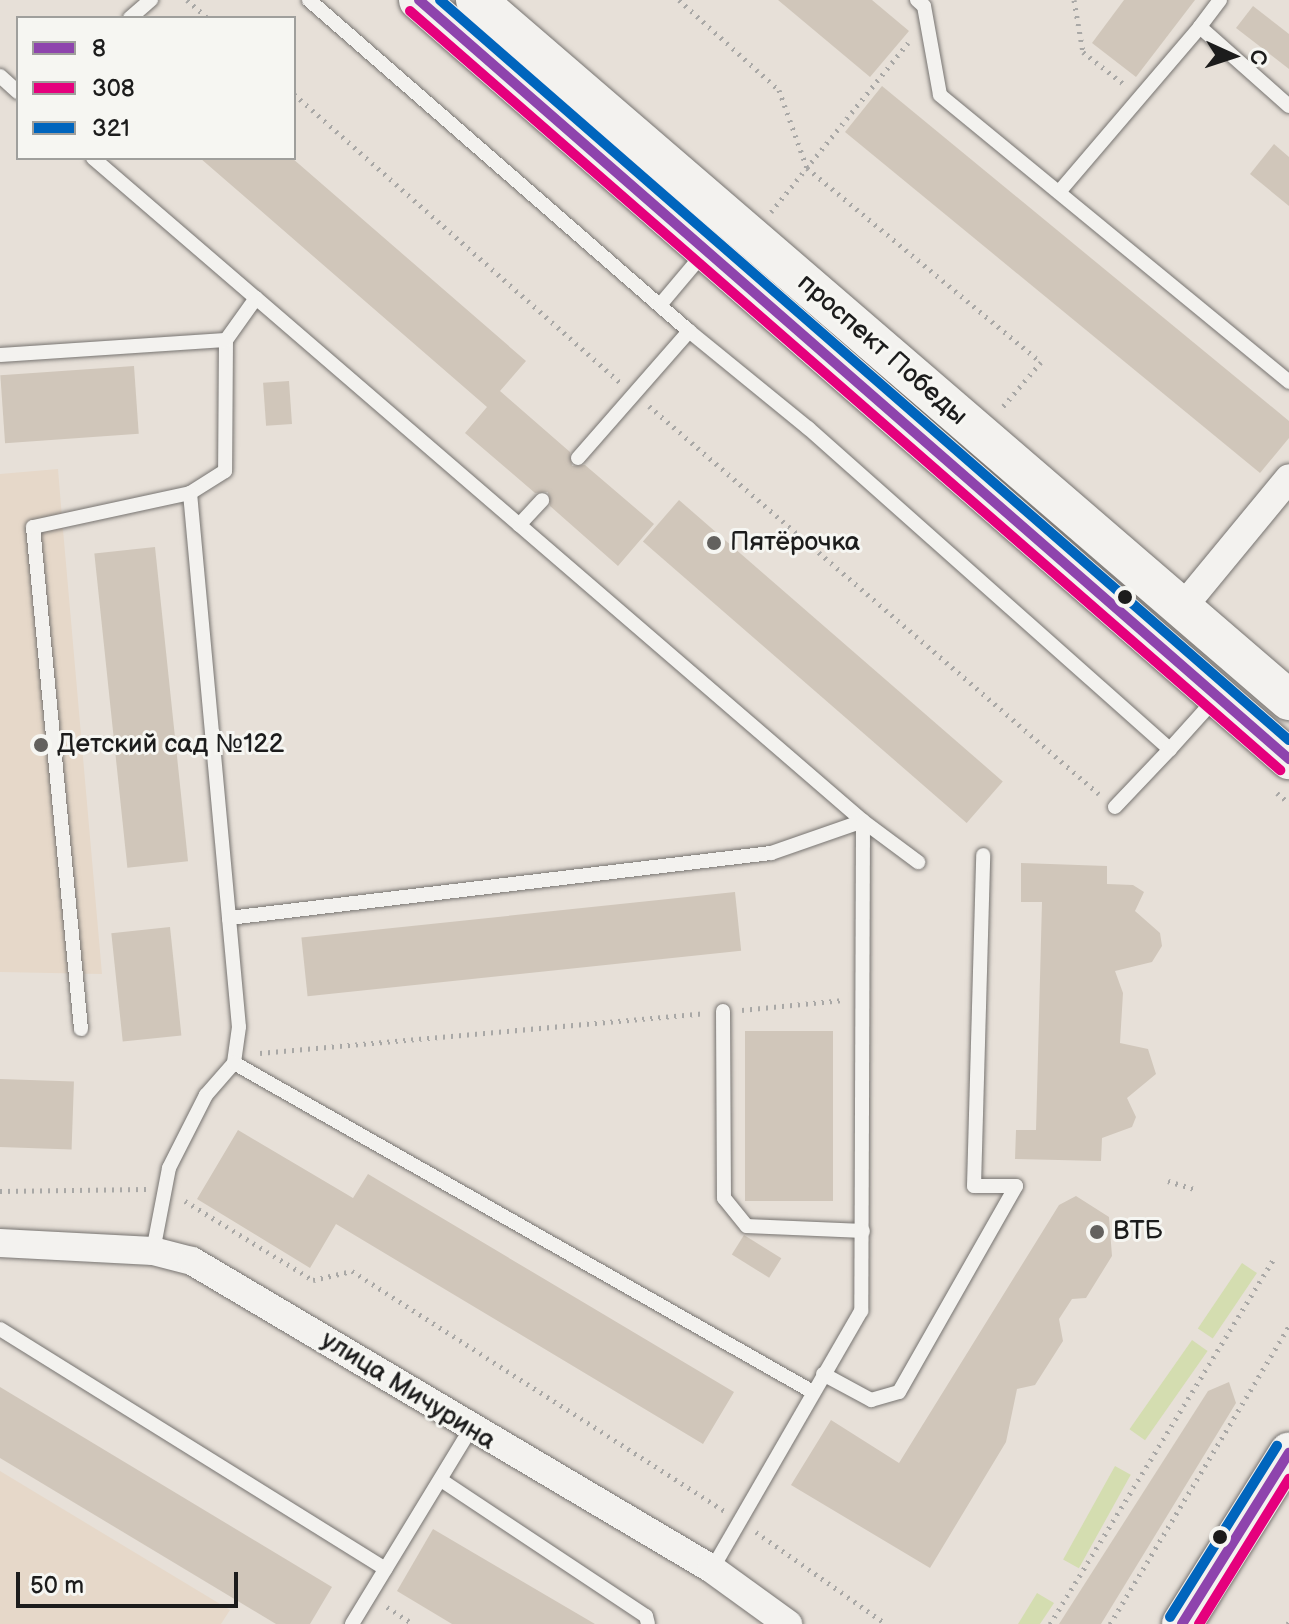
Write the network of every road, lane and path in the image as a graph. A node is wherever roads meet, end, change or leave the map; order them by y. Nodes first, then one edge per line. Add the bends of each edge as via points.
1 (151, 0) edge
2 (187, 0) edge
3 (309, 0) edge
4 (419, 0) edge
5 (476, 0) edge
6 (679, 0) edge
7 (917, 0) edge
8 (1074, 0) edge
9 (1220, 0) edge
10 (132, 16) edge
11 (206, 16) edge
12 (926, 20) junction
13 (1200, 27) junction
14 (0, 76) edge
15 (16, 90) edge
16 (296, 96) edge
17 (1140, 97) junction
18 (1289, 106) edge
19 (95, 160) edge
20 (807, 168) junction
21 (1059, 192) junction
22 (768, 216) dead end
23 (705, 251) junction
24 (256, 298) junction
25 (660, 305) junction
26 (689, 331) junction
27 (226, 340) junction
28 (0, 355) edge
29 (1289, 382) edge
30 (634, 393) junction
31 (1000, 410) dead end
32 (578, 458) dead end
33 (1289, 478) edge
34 (190, 493) junction
35 (542, 500) dead end
36 (519, 525) junction
37 (1182, 608) junction
38 (1216, 698) junction
39 (1289, 700) edge
40 (1170, 749) junction
41 (1289, 759) edge
42 (1115, 807) joint
43 (863, 821) junction
44 (983, 855) dead end
45 (918, 862) dead end
46 (229, 918) junction
47 (864, 999) junction
48 (723, 1011) junction
49 (81, 1029) dead end
50 (234, 1059) junction
51 (1168, 1181) dead end
52 (1195, 1189) dead end
53 (165, 1190) junction
54 (0, 1191) edge
55 (863, 1231) junction
56 (0, 1243) edge
57 (153, 1251) junction
58 (1274, 1259) dead end
59 (1289, 1326) edge
60 (0, 1329) edge
61 (823, 1374) junction
62 (813, 1392) junction
63 (470, 1430) junction
64 (1289, 1453) edge
65 (441, 1480) junction
66 (739, 1520) junction
67 (385, 1569) junction
68 (712, 1569) junction
69 (369, 1595) junction
70 (651, 1621) edge
71 (352, 1624) edge
72 (413, 1624) edge
73 (788, 1624) edge
74 (886, 1624) edge
75 (1050, 1624) edge
76 (1110, 1624) edge
77 (1182, 1624) edge

1 - 10 lane
2 - 11 path
3 - 25 lane
4 - 23 main road, проспект Победы
5 - 37 main road, проспект Победы
6 - 20 path via 779,90
7 - 12 lane
8 - 17 path via 1083,52
9 - 13 lane
12 - 20 path
12 - 21 lane via 940,95
13 - 17 lane
13 - 18 lane
14 - 15 lane
16 - 30 path
17 - 21 lane
19 - 24 lane
20 - 22 path
20 - 31 path via 1041,362
21 - 29 lane
23 - 25 lane
23 - 38 main road, проспект Победы
24 - 27 lane
24 - 36 lane
25 - 26 lane
26 - 30 lane
26 - 40 lane via 820,438
27 - 28 lane
27 - 34 lane via 225,471
30 - 32 lane
30 - 42 path
33 - 37 street
34 - 46 lane
34 - 49 lane via 33,527
35 - 36 lane
36 - 43 lane
37 - 39 main road, проспект Победы
38 - 40 lane
38 - 41 main road, проспект Победы
40 - 42 lane
43 - 45 lane
43 - 46 lane via 771,853
43 - 47 lane
44 - 61 lane via 974,1186 1016,1186 899,1392 871,1400
46 - 50 lane via 239,1027
47 - 48 path
47 - 55 lane
48 - 50 path
48 - 55 lane via 724,1198 747,1226
50 - 53 lane via 206,1095 169,1168
50 - 62 lane
51 - 52 path
53 - 54 path
53 - 57 lane
53 - 66 path via 313,1280 352,1271
55 - 61 lane via 861,1311
56 - 57 street, улица Мичурина
57 - 63 street, улица Мичурина via 192,1261 245,1289
58 - 75 path
59 - 76 path
60 - 67 lane
61 - 62 lane
62 - 66 lane
63 - 65 lane
63 - 68 street, улица Мичурина
64 - 77 main road
65 - 67 lane
65 - 70 lane
66 - 68 lane
66 - 74 path
67 - 69 lane
68 - 73 street, улица Мичурина
69 - 71 lane
69 - 72 path

